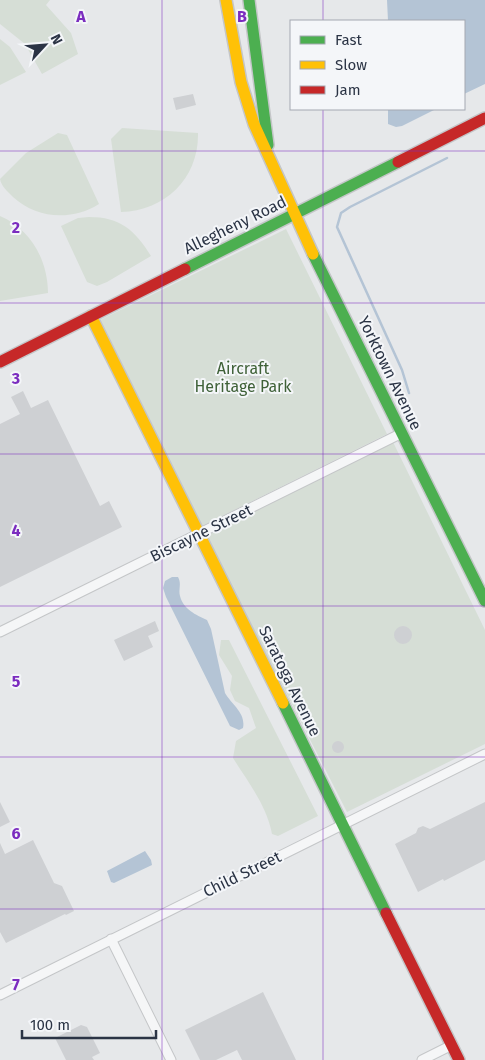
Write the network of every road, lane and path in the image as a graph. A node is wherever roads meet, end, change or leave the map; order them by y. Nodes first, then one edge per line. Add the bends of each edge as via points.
1 (226, 0) edge
2 (249, 0) edge
3 (485, 118) edge
4 (270, 158) junction
5 (294, 214) junction
6 (91, 316) junction
7 (0, 362) edge
8 (402, 433) junction
9 (199, 533) junction
10 (485, 601) edge
11 (0, 632) edge
12 (485, 754) edge
13 (342, 824) junction
14 (112, 939) junction
15 (0, 995) edge
16 (452, 1045) junction
17 (171, 1060) edge
18 (422, 1060) edge
19 (459, 1060) edge

1 - 4 street, Yorktown Avenue via 241,82 254,124
2 - 4 street, Yorktown Avenue
3 - 5 street, Allegheny Road
4 - 5 street, Yorktown Avenue
5 - 6 street, Allegheny Road
5 - 8 street, Yorktown Avenue
6 - 7 street, Allegheny Road
6 - 9 street, Saratoga Avenue
8 - 9 street, Biscayne Street
8 - 10 street, Yorktown Avenue
9 - 11 street, Biscayne Street
9 - 13 street, Saratoga Avenue
12 - 13 street, Child Street
13 - 14 street, Child Street
13 - 16 street, Saratoga Avenue
14 - 15 street, Child Street
14 - 17 street
16 - 18 street
16 - 19 street, Saratoga Avenue

